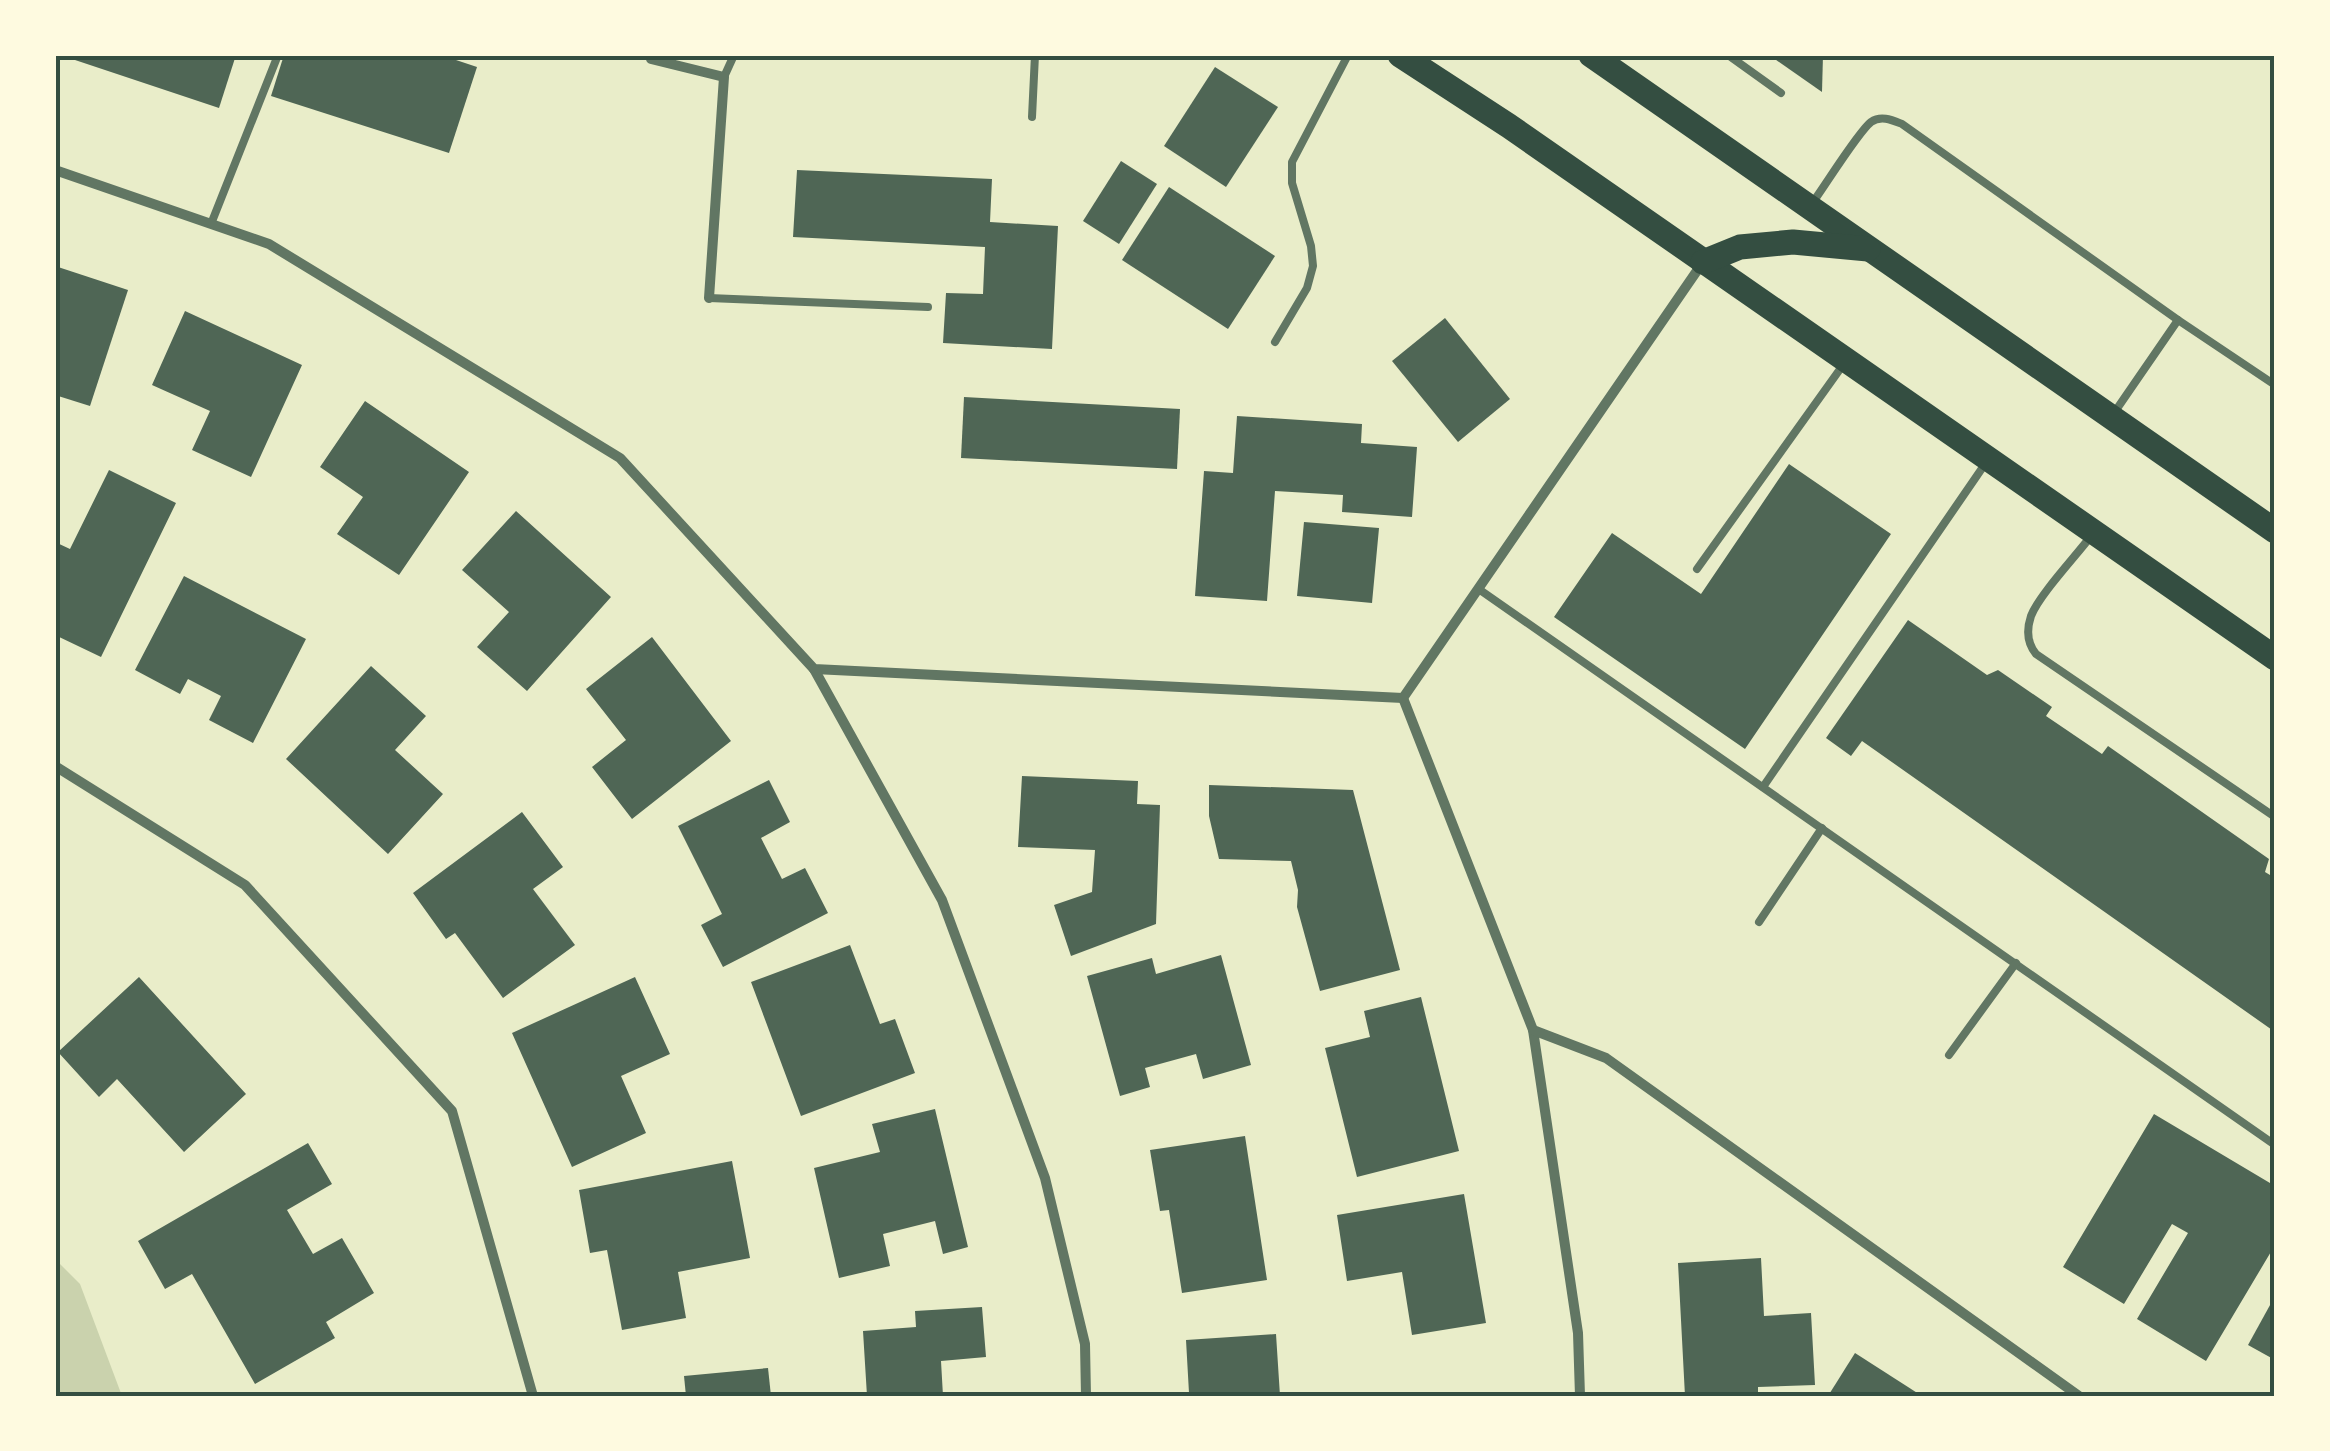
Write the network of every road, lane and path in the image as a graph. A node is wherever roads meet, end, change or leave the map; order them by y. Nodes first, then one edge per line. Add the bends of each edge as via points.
1 (278, 55) edge
2 (638, 55) edge
3 (734, 55) edge
4 (1035, 55) edge
5 (1348, 55) edge
6 (1400, 55) edge
7 (1591, 55) edge
8 (1728, 55) edge
9 (652, 57) edge
10 (724, 77) junction
11 (1781, 93) dead end
12 (1032, 117) dead end
13 (55, 170) edge
14 (1810, 206) junction
15 (211, 224) junction
16 (1873, 250) junction
17 (1703, 262) junction
18 (709, 298) joint
19 (928, 307) dead end
20 (2178, 320) junction
21 (1274, 342) dead end
22 (1846, 361) junction
23 (2275, 385) edge
24 (2111, 416) junction
25 (1988, 460) junction
26 (2275, 530) edge
27 (2094, 534) junction
28 (1697, 569) dead end
29 (1480, 590) junction
30 (2275, 658) edge
31 (814, 669) junction
32 (1404, 698) junction
33 (55, 766) edge
34 (1763, 787) junction
35 (2275, 818) edge
36 (1822, 828) junction
37 (1759, 922) dead end
38 (2016, 964) junction
39 (1533, 1030) junction
40 (1949, 1055) dead end
41 (2275, 1145) edge
42 (533, 1396) edge
43 (1086, 1396) edge
44 (1580, 1396) edge
45 (2079, 1396) edge

1 - 15 lane
2 - 9 lane
3 - 10 lane
4 - 12 lane
5 - 21 lane via 1292,162 1313,266
6 - 17 main road
7 - 14 main road
8 - 11 lane
9 - 10 street
10 - 18 street
13 - 15 street
14 - 16 main road
14 - 20 lane via 1868,125 1892,120
15 - 31 street via 269,244 620,458
16 - 17 main road via 1793,242 1740,247
16 - 24 main road
17 - 22 main road
17 - 29 street
18 - 19 lane
20 - 23 lane
20 - 24 lane
22 - 25 main road
22 - 28 lane
24 - 26 main road
25 - 27 main road
25 - 34 lane
27 - 30 main road
27 - 35 lane via 2032,613 2028,644
29 - 32 street
29 - 34 lane
31 - 32 street
31 - 43 street via 942,900 1046,1178 1085,1344
32 - 39 street
33 - 42 street via 245,885 452,1111
34 - 36 lane
36 - 37 lane
36 - 38 lane
38 - 40 lane
38 - 41 lane
39 - 44 street via 1578,1333
39 - 45 street via 1606,1058

